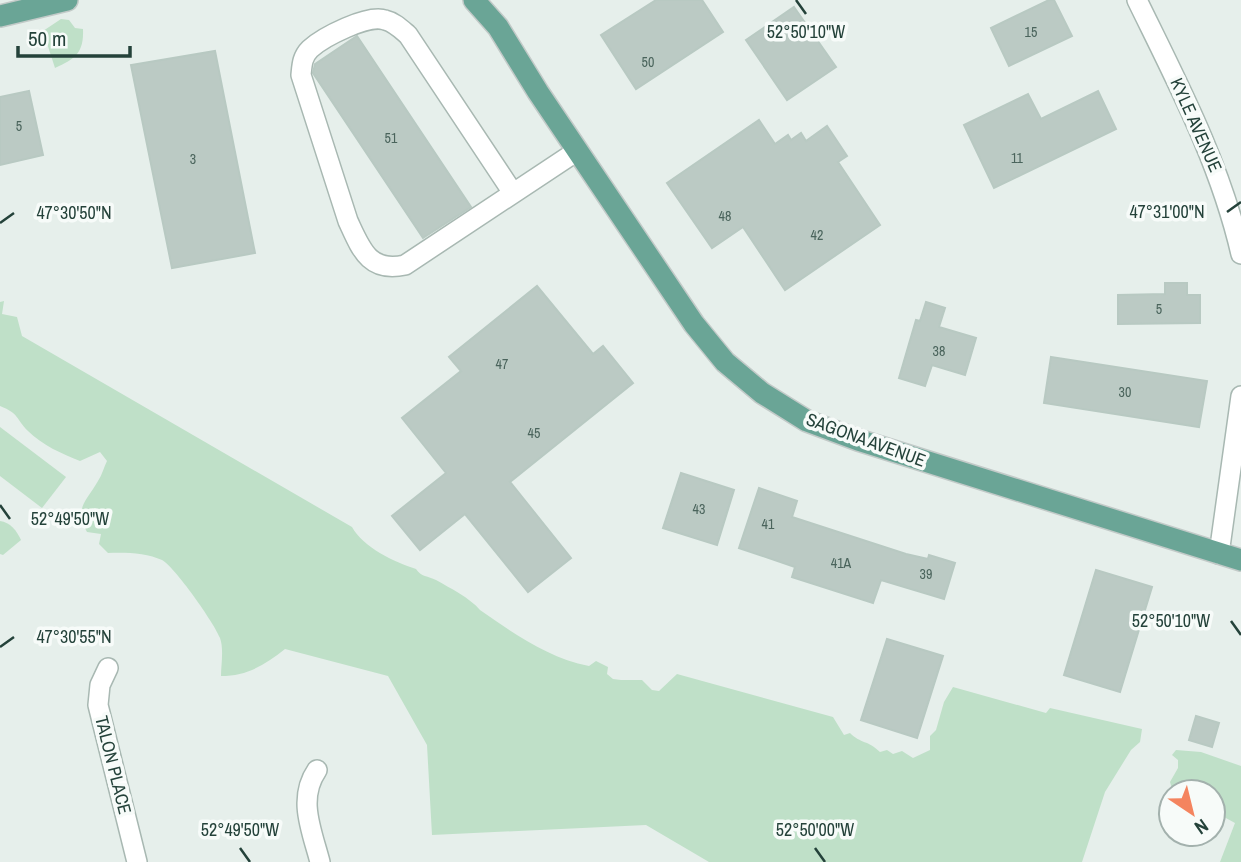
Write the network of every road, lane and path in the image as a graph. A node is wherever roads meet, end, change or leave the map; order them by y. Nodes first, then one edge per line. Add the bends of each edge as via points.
1 (66, 0) edge
2 (474, 0) edge
3 (490, 0) edge
4 (1137, 0) edge
5 (0, 16) edge
6 (498, 27) junction
7 (577, 150) junction
8 (513, 193) junction
9 (1241, 254) edge
10 (1241, 396) edge
11 (1219, 554) junction
12 (1241, 560) edge
13 (108, 668) dead end
14 (317, 770) dead end
15 (137, 862) edge
16 (320, 862) edge

1 - 5 main road
2 - 6 main road, SAGONA AVENUE
3 - 6 main road
4 - 9 street, KYLE AVENUE via 1218,173
6 - 7 main road, SAGONA AVENUE
7 - 8 street
7 - 11 main road, SAGONA AVENUE via 694,324 725,362 762,393 807,421 858,440
8 - 8 street via 405,265 377,265 358,244 348,221 301,75 303,60 324,40 361,22 374,18 396,25 408,35
10 - 11 street
11 - 12 main road, SAGONA AVENUE
13 - 15 street, TALON PLACE via 98,705
14 - 16 street via 306,797

